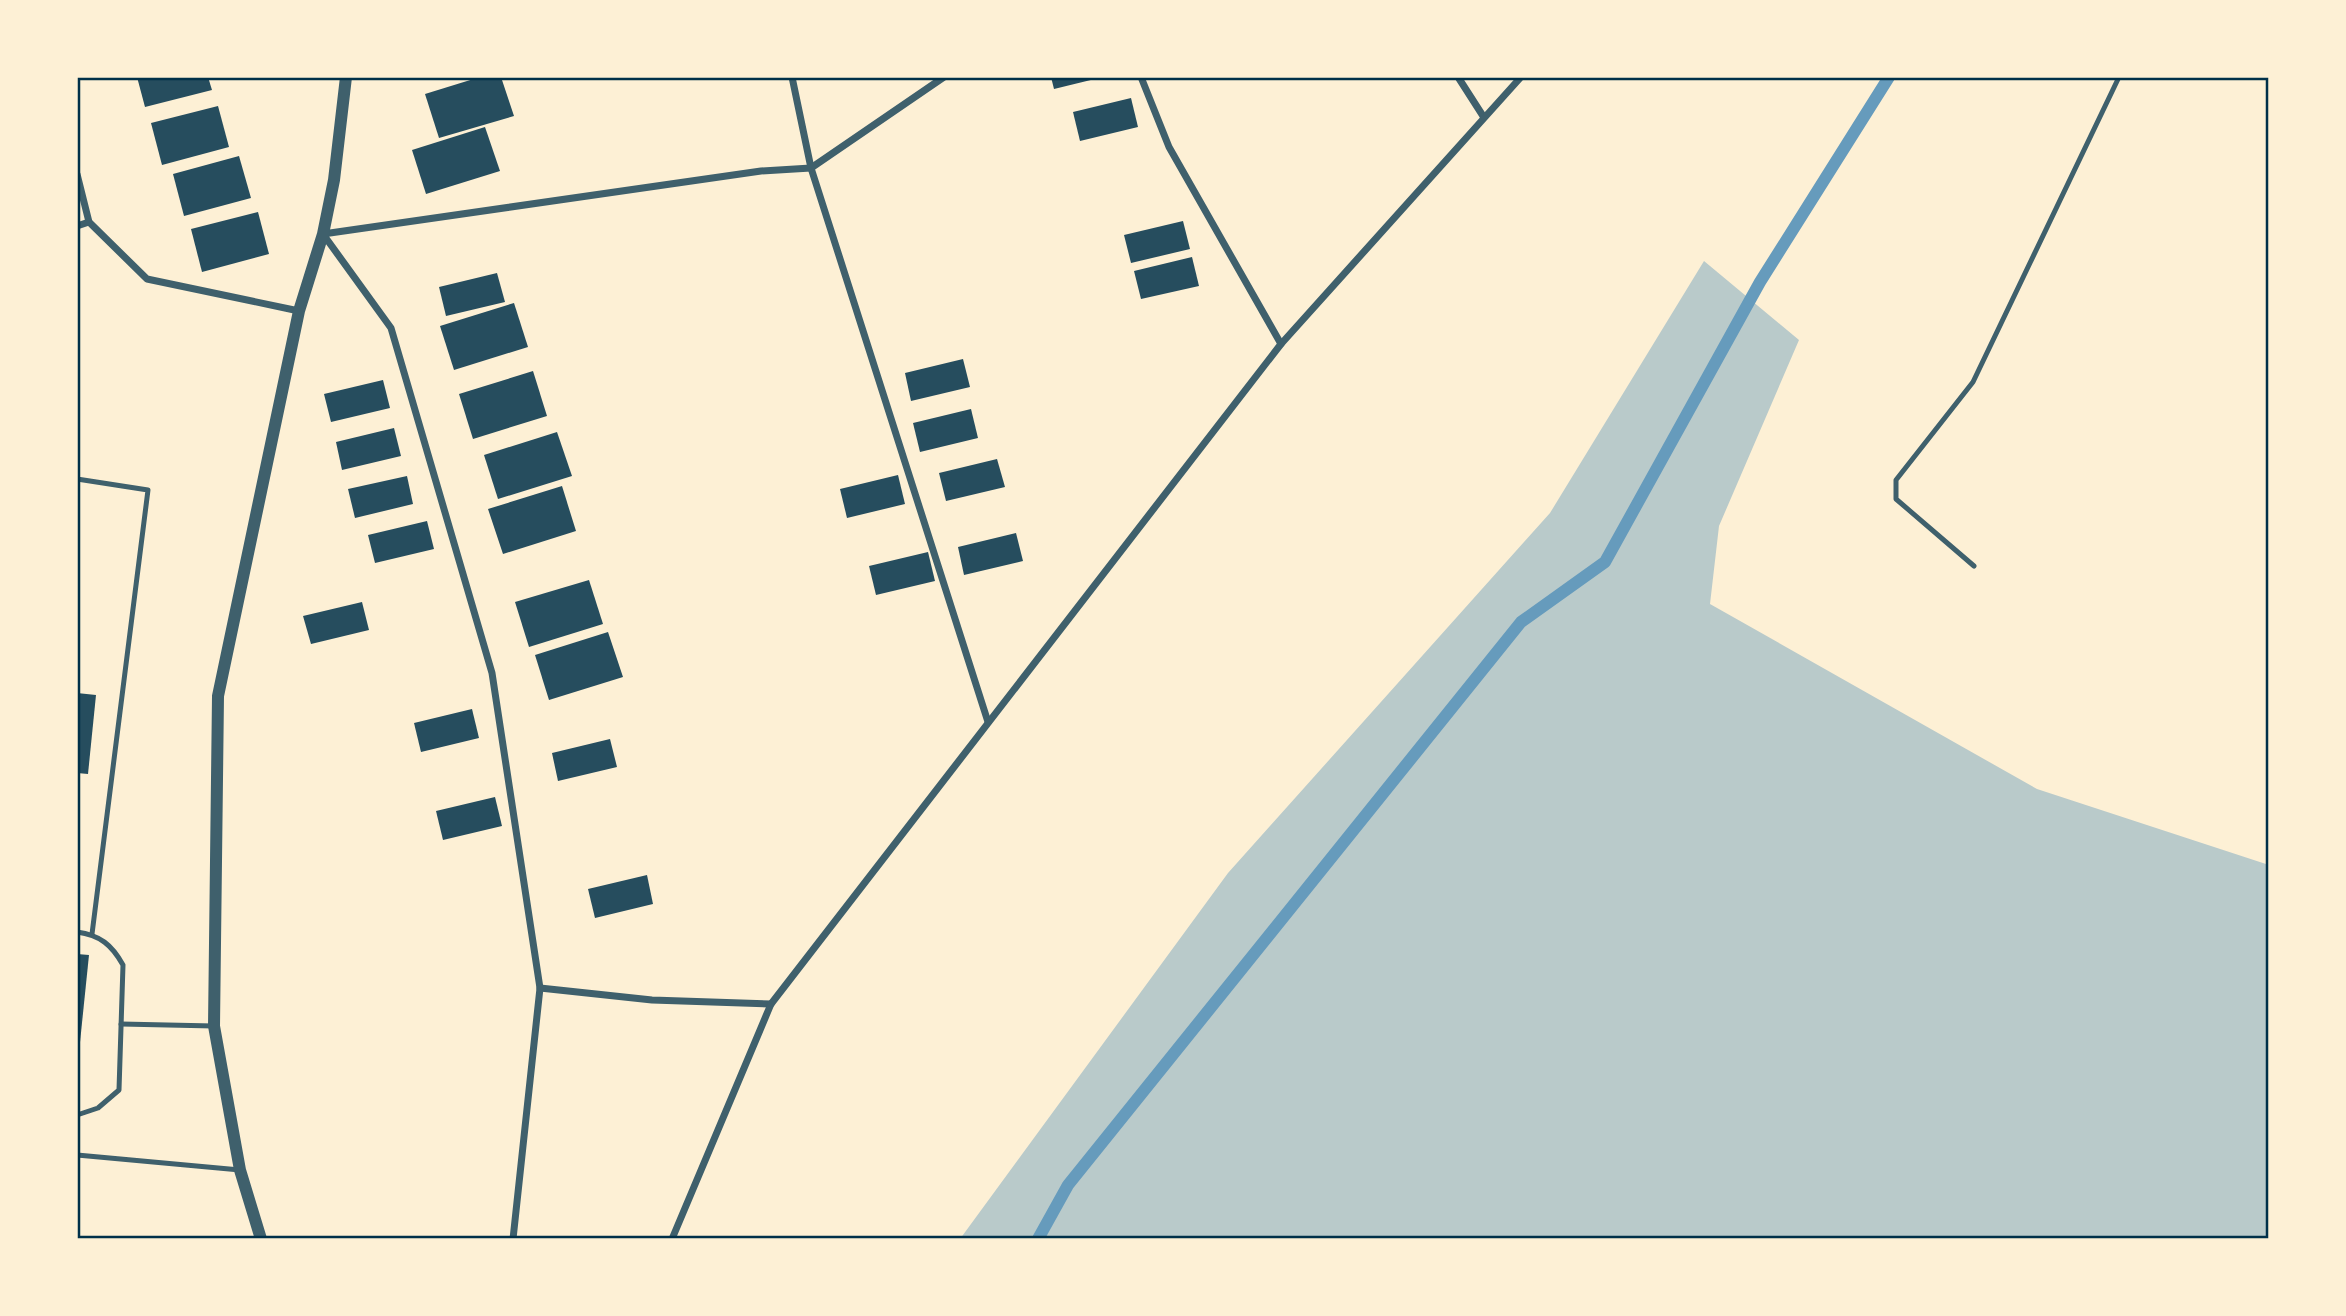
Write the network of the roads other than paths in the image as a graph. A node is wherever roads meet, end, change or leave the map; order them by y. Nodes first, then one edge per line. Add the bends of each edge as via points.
1 (792, 77) edge
2 (944, 77) edge
3 (1140, 77) edge
4 (1458, 77) edge
5 (1521, 77) edge
6 (2119, 77) edge
7 (346, 80) edge
8 (1483, 116) junction
9 (811, 168) junction
10 (77, 174) edge
11 (89, 222) junction
12 (77, 226) edge
13 (323, 234) junction
14 (299, 311) junction
15 (1281, 344) junction
16 (77, 479) edge
17 (1974, 566) dead end
18 (988, 722) junction
19 (77, 932) edge
20 (92, 934) junction
21 (540, 989) junction
22 (771, 1004) junction
23 (121, 1024) junction
24 (214, 1026) junction
25 (77, 1115) edge
26 (77, 1155) edge
27 (240, 1170) junction
28 (261, 1239) edge
29 (513, 1239) edge
30 (672, 1239) edge

1 - 9 street
2 - 9 street
3 - 15 street via 1169,147
4 - 8 street
5 - 8 street
6 - 17 lane via 1973,382 1896,480 1896,499
7 - 13 street
8 - 15 street
9 - 13 street via 761,171
9 - 18 street
10 - 11 street
11 - 12 street
11 - 14 street via 147,279
13 - 14 street
13 - 21 street via 391,328 492,673
14 - 24 street via 218,696
15 - 18 street
16 - 20 lane via 148,490
18 - 22 street
19 - 20 lane
20 - 23 lane via 113,947 123,965
21 - 22 street via 652,1000
21 - 29 street
22 - 30 street
23 - 24 lane
23 - 25 lane via 119,1090 98,1108
24 - 27 street
26 - 27 lane
27 - 28 street

